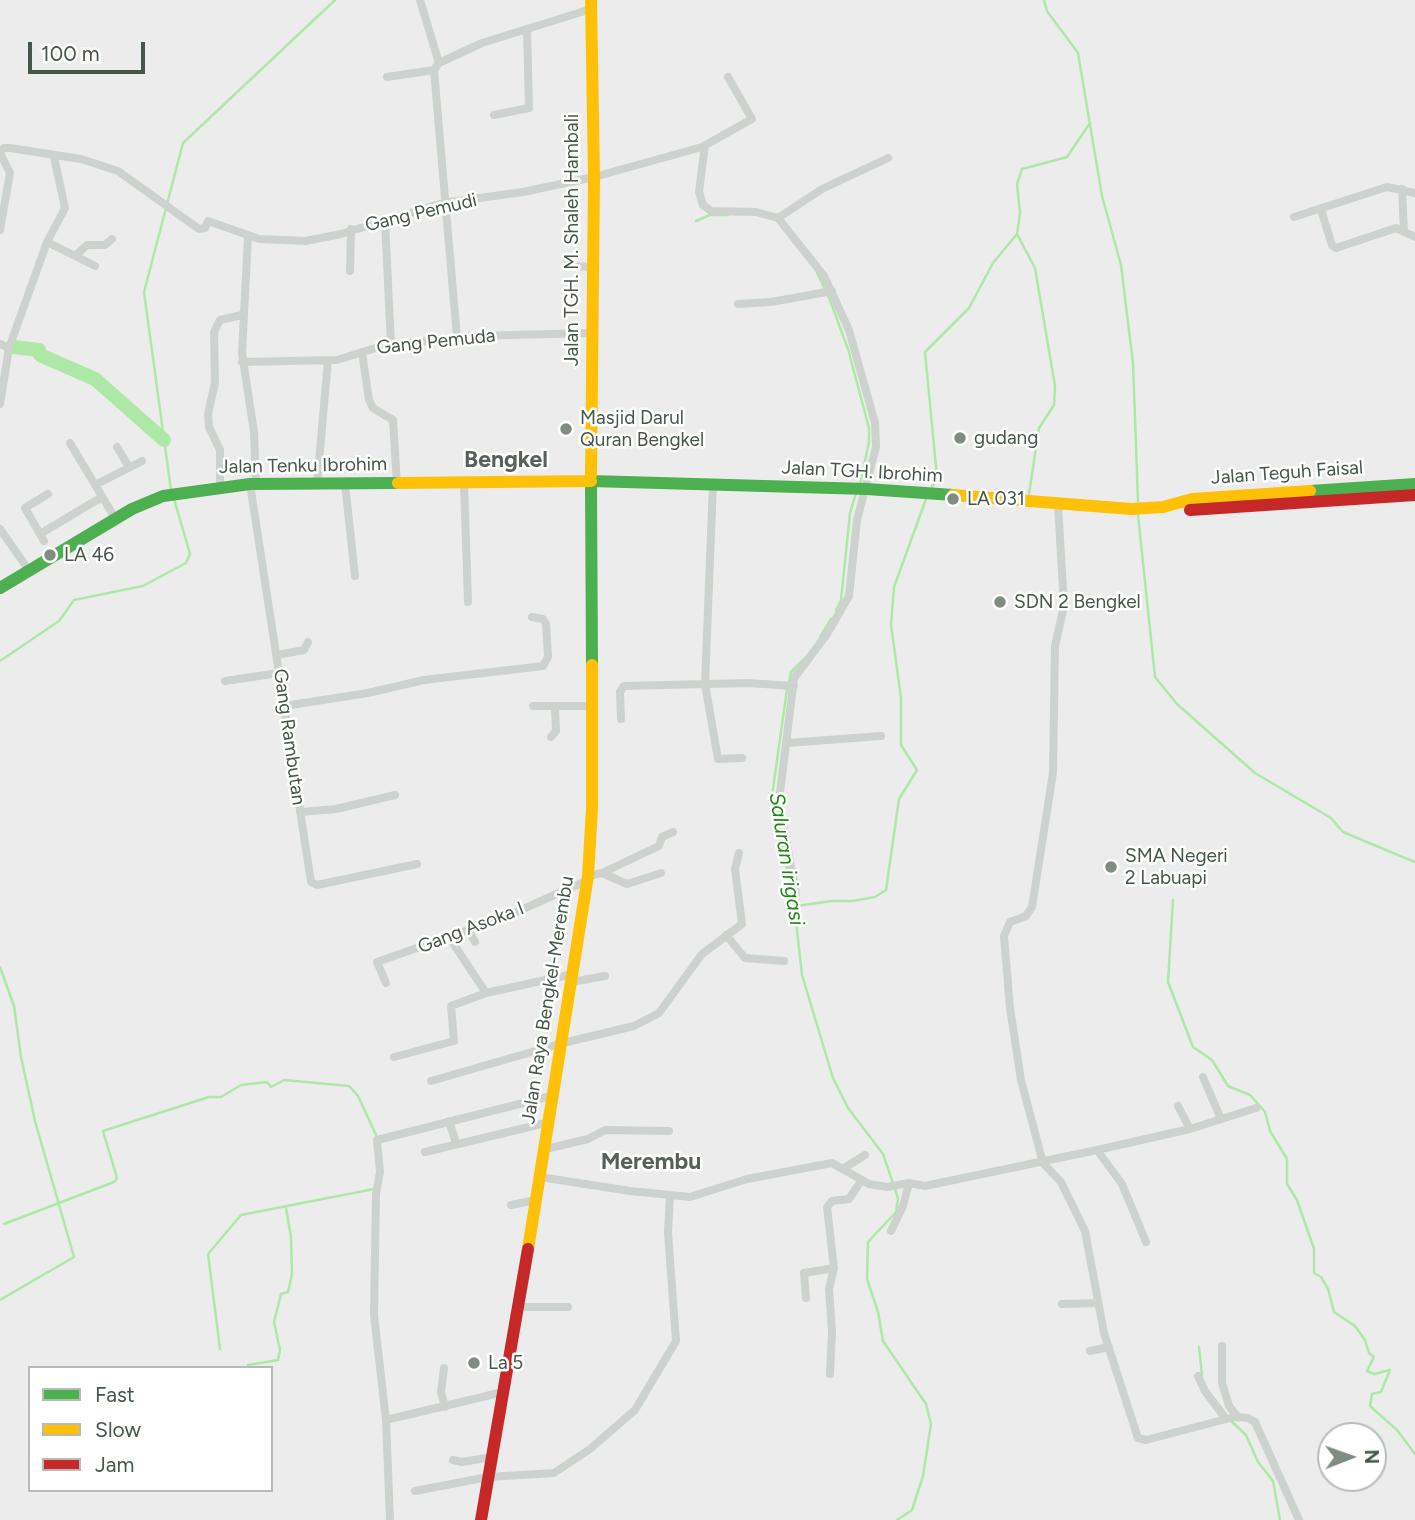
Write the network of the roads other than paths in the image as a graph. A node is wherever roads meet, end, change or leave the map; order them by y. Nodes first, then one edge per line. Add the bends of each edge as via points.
1 (420, 0) edge
2 (591, 4) edge
3 (527, 29) junction
4 (436, 67) junction
5 (387, 77) dead end
6 (728, 77) dead end
7 (494, 115) dead end
8 (700, 147) junction
9 (0, 153) edge
10 (54, 157) junction
11 (888, 158) dead end
12 (594, 177) junction
13 (1402, 189) junction
14 (1415, 193) edge
15 (443, 203) junction
16 (1321, 210) junction
17 (1294, 217) dead end
18 (778, 218) junction
19 (385, 220) junction
20 (351, 229) junction
21 (0, 230) edge
22 (1404, 232) junction
23 (248, 236) junction
24 (1415, 237) edge
25 (112, 239) dead end
26 (47, 242) junction
27 (76, 255) junction
28 (566, 258) dead end
29 (94, 266) dead end
30 (593, 267) junction
31 (350, 271) dead end
32 (829, 292) junction
33 (738, 304) dead end
34 (242, 315) junction
35 (590, 333) junction
36 (457, 338) junction
37 (0, 345) edge
38 (391, 345) junction
39 (9, 348) junction
40 (362, 352) junction
41 (328, 360) junction
42 (242, 362) junction
43 (0, 404) edge
44 (70, 443) dead end
45 (117, 447) dead end
46 (142, 461) dead end
47 (130, 467) junction
48 (591, 481) junction
49 (464, 483) junction
50 (253, 484) junction
51 (317, 484) junction
52 (345, 484) junction
53 (397, 484) junction
54 (713, 484) junction
55 (1415, 484) edge
56 (95, 485) junction
57 (220, 485) junction
58 (860, 489) junction
59 (48, 494) dead end
60 (1415, 495) edge
61 (102, 497) junction
62 (1058, 505) junction
63 (1157, 508) junction
64 (1131, 509) joint
65 (115, 517) junction
66 (0, 529) edge
67 (28, 569) junction
68 (355, 576) dead end
69 (0, 588) edge
70 (468, 602) dead end
71 (532, 617) dead end
72 (308, 642) dead end
73 (276, 655) junction
74 (279, 673) junction
75 (225, 681) dead end
76 (705, 684) junction
77 (790, 686) junction
78 (284, 706) junction
79 (533, 706) dead end
80 (592, 706) junction
81 (555, 707) junction
82 (621, 719) dead end
83 (881, 736) dead end
84 (551, 737) dead end
85 (787, 743) junction
86 (742, 758) dead end
87 (395, 795) dead end
88 (300, 812) junction
89 (673, 832) dead end
90 (739, 853) dead end
91 (417, 864) dead end
92 (602, 873) junction
93 (661, 873) dead end
94 (587, 878) junction
95 (796, 894) dead end
96 (469, 930) junction
97 (726, 935) junction
98 (449, 937) junction
99 (475, 942) dead end
100 (784, 961) dead end
101 (605, 976) dead end
102 (573, 978) junction
103 (386, 983) dead end
104 (486, 993) junction
105 (564, 1042) junction
106 (394, 1057) dead end
107 (1203, 1077) dead end
108 (431, 1081) dead end
109 (555, 1096) junction
110 (1178, 1106) dead end
111 (1256, 1108) dead end
112 (1221, 1119) junction
113 (449, 1121) junction
114 (550, 1122) junction
115 (1190, 1129) junction
116 (669, 1131) dead end
117 (456, 1143) junction
118 (545, 1149) junction
119 (1097, 1150) junction
120 (425, 1152) dead end
121 (865, 1156) dead end
122 (1043, 1163) junction
123 (844, 1168) junction
124 (540, 1177) junction
125 (861, 1181) junction
126 (901, 1184) junction
127 (670, 1196) junction
128 (536, 1200) junction
129 (510, 1205) dead end
130 (891, 1231) dead end
131 (1146, 1242) dead end
132 (834, 1268) junction
133 (806, 1298) dead end
134 (1097, 1303) junction
135 (1062, 1304) dead end
136 (517, 1307) junction
137 (568, 1307) dead end
138 (1222, 1346) dead end
139 (1109, 1347) junction
140 (1090, 1351) dead end
141 (444, 1368) dead end
142 (830, 1374) dead end
143 (1198, 1376) dead end
144 (503, 1392) junction
145 (445, 1407) junction
146 (1237, 1416) junction
147 (1226, 1419) junction
148 (386, 1420) junction
149 (492, 1457) junction
150 (453, 1460) dead end
151 (488, 1477) junction
152 (415, 1490) dead end
153 (390, 1520) edge
154 (481, 1520) edge
155 (1299, 1520) edge

1 - 4 street
2 - 3 street
2 - 12 main road, Jalan TGH. M. Shaleh Hambali
3 - 4 street via 482,43
3 - 7 street via 529,108
4 - 5 street
4 - 15 street
6 - 8 street, Gang Pemudi via 752,119
8 - 12 street, Gang Pemudi
8 - 18 street via 703,205 711,211 756,212
9 - 10 street, Gang Pemudi via 10,148
9 - 21 street via 10,173
10 - 23 street, Gang Pemudi via 81,159 118,171 191,224 202,229 208,221
10 - 26 street via 65,208
11 - 18 street via 822,189
12 - 15 street, Gang Pemudi
12 - 30 main road, Jalan TGH. M. Shaleh Hambali
13 - 14 street
13 - 16 street via 1387,187
13 - 22 street
15 - 19 street, Gang Pemudi
15 - 36 street
16 - 17 street
16 - 22 street via 1336,248 1396,228
18 - 32 street
19 - 20 street, Gang Pemudi
19 - 38 street
20 - 23 street, Gang Pemudi via 306,241
20 - 31 street
22 - 24 street
23 - 34 street, Gang Rambutan
25 - 27 street via 105,245 87,245
26 - 27 street
26 - 39 street
27 - 29 street
28 - 30 street via 570,266
30 - 35 main road, Jalan TGH. M. Shaleh Hambali
32 - 33 street
32 - 58 street via 849,330 875,423 876,447
34 - 42 street, Gang Rambutan
34 - 57 street via 220,320 214,332 215,383 208,414 220,450
35 - 36 street, Gang Pemuda
35 - 48 main road, Jalan TGH. M. Shaleh Hambali
36 - 38 street, Gang Pemuda
37 - 39 street
38 - 40 street, Gang Pemuda
39 - 43 street
40 - 41 street, Gang Pemuda
40 - 53 street via 369,400 373,408 393,420
41 - 42 street, Gang Pemuda
41 - 51 street
42 - 50 street, Gang Rambutan via 254,432
44 - 56 street
45 - 47 street
46 - 47 street
47 - 56 street
48 - 49 main road, Jalan Tenku Ibrohim
48 - 54 main road, Jalan TGH. Ibrohim
48 - 80 main road, Jalan Raya Bengkel-Merembu
49 - 53 main road, Jalan Tenku Ibrohim
49 - 70 street
50 - 51 main road, Jalan Tenku Ibrohim
50 - 57 main road, Jalan Tenku Ibrohim
50 - 73 street, Gang Rambutan
51 - 52 main road, Jalan Tenku Ibrohim
52 - 53 main road, Jalan Tenku Ibrohim
52 - 68 street
54 - 58 main road, Jalan TGH. Ibrohim
54 - 76 street
55 - 63 main road, Jalan Teguh Faisal via 1192,499
56 - 61 street
57 - 65 main road, Jalan Tenku Ibrohim via 163,496
58 - 62 main road, Jalan TGH. Ibrohim
58 - 77 street via 847,602
59 - 61 street via 25,508 42,538
60 - 63 main road, Jalan Teguh Faisal via 1214,509
61 - 65 street
62 - 64 main road, Jalan TGH. Ibrohim
62 - 122 street via 1064,606 1055,646 1053,773 1032,907 1026,916 1010,922 1004,936 1021,1080
63 - 64 main road, Jalan Teguh Faisal
65 - 67 main road, Jalan Tenku Ibrohim
66 - 67 street
67 - 69 main road, Jalan Tenku Ibrohim
71 - 78 street via 546,624 548,657 543,666 424,680
72 - 73 street via 304,650
73 - 74 street, Gang Rambutan
74 - 75 street
74 - 78 street, Gang Rambutan
76 - 77 street
76 - 82 street via 622,687
76 - 86 street via 718,759
77 - 85 street
78 - 88 street, Gang Rambutan
79 - 81 street
80 - 81 street
80 - 94 main road, Jalan Raya Bengkel-Merembu
81 - 84 street via 556,731
83 - 85 street
85 - 95 street via 779,801
87 - 88 street
88 - 91 street, Gang Rambutan via 314,884
89 - 92 street via 662,837 659,846
90 - 97 street via 735,869 742,922
92 - 93 street via 628,884
92 - 94 street, Gang Asoka I
94 - 96 street, Gang Asoka I
94 - 102 main road, Jalan Raya Bengkel-Merembu
96 - 98 street, Gang Asoka I
96 - 99 street
97 - 100 street via 745,958
97 - 105 street via 697,958 665,1008 652,1018
98 - 103 street, Gang Asoka I via 377,962
98 - 104 street
101 - 102 street
102 - 104 street
102 - 105 main road, Jalan Raya Bengkel-Merembu
104 - 106 street via 451,1006 454,1041
105 - 108 street
105 - 109 main road, Jalan Raya Bengkel-Merembu
107 - 112 street
109 - 113 street
109 - 114 main road, Jalan Raya Bengkel-Merembu
110 - 115 street
111 - 112 street
112 - 115 street
113 - 117 street
113 - 148 street via 379,1138 374,1315
114 - 117 street
114 - 118 main road, Jalan Raya Bengkel-Merembu
115 - 119 street
116 - 118 street via 606,1130
117 - 120 street
118 - 124 main road, Jalan Raya Bengkel-Merembu
119 - 122 street
119 - 131 street via 1122,1184
121 - 123 street
122 - 126 street via 925,1186
122 - 134 street via 1061,1182 1078,1213 1091,1254
123 - 125 street
123 - 127 street via 821,1165 728,1184 698,1196
124 - 127 street
124 - 128 main road, Jalan Raya Bengkel-Merembu
125 - 126 street via 880,1187
125 - 132 street via 849,1199 832,1200 827,1207
126 - 130 street via 903,1206
127 - 151 street via 676,1341 639,1404 560,1471
128 - 129 street
128 - 136 main road, Jalan Raya Bengkel-Merembu
132 - 133 street via 804,1273
132 - 142 street via 829,1289
134 - 135 street
134 - 139 street
136 - 137 street
136 - 144 main road, Jalan Raya Bengkel-Merembu
138 - 146 street via 1222,1383
139 - 140 street
139 - 147 street via 1141,1440
141 - 145 street via 441,1392
143 - 147 street
144 - 145 street
144 - 149 main road, Jalan Raya Bengkel-Merembu
145 - 148 street
146 - 147 street
146 - 155 street via 1255,1422
148 - 153 street
149 - 150 street
149 - 151 main road, Jalan Raya Bengkel-Merembu
151 - 152 street
151 - 154 main road, Jalan Raya Bengkel-Merembu

